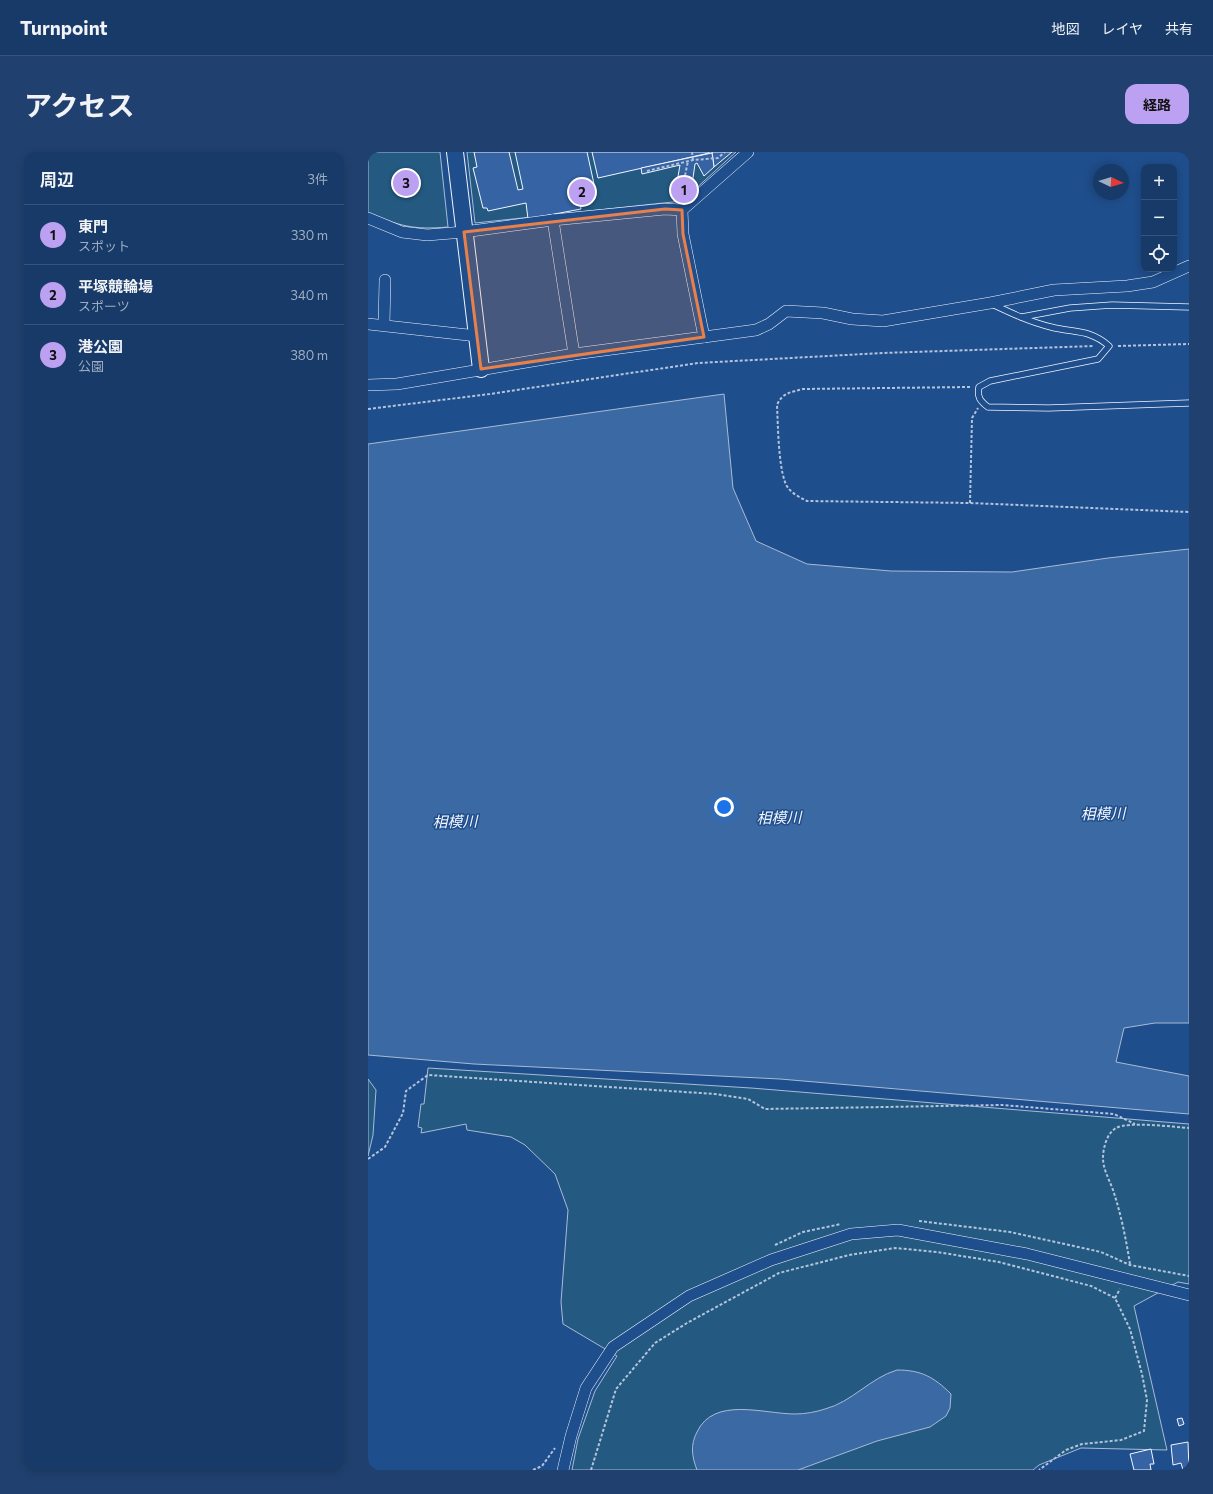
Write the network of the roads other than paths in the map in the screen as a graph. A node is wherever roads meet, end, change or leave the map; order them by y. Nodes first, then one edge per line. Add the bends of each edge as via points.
1 (454, 152) edge
2 (748, 152) edge
3 (682, 210) junction
4 (368, 218) edge
5 (553, 220) junction
6 (464, 232) junction
7 (1189, 266) edge
8 (385, 280) dead end
9 (990, 303) junction
10 (1189, 307) edge
11 (1021, 317) junction
12 (368, 324) edge
13 (384, 325) junction
14 (477, 336) junction
15 (704, 337) junction
16 (574, 354) junction
17 (480, 369) junction
18 (368, 385) edge
19 (1189, 403) edge
20 (1189, 1295) edge
21 (563, 1470) edge

1 - 6 street
2 - 3 street
3 - 5 street via 665,209
3 - 15 street via 683,234
4 - 6 street via 402,232 427,235
5 - 6 street
5 - 16 street
6 - 14 street
7 - 9 street via 1154,282 1054,290
8 - 13 street
9 - 11 lane
9 - 15 street via 883,321 786,311 756,330
10 - 11 lane via 1112,305 1070,308
11 - 19 lane via 1051,327 1100,337 1109,346 1098,359 990,381 980,387 978,394 982,403 988,407 1049,408
12 - 13 street
13 - 14 street
14 - 17 street
15 - 16 street
16 - 17 street
17 - 18 street via 397,384
20 - 21 street via 1027,1254 898,1230 852,1234 771,1260 689,1296 613,1346 586,1388

